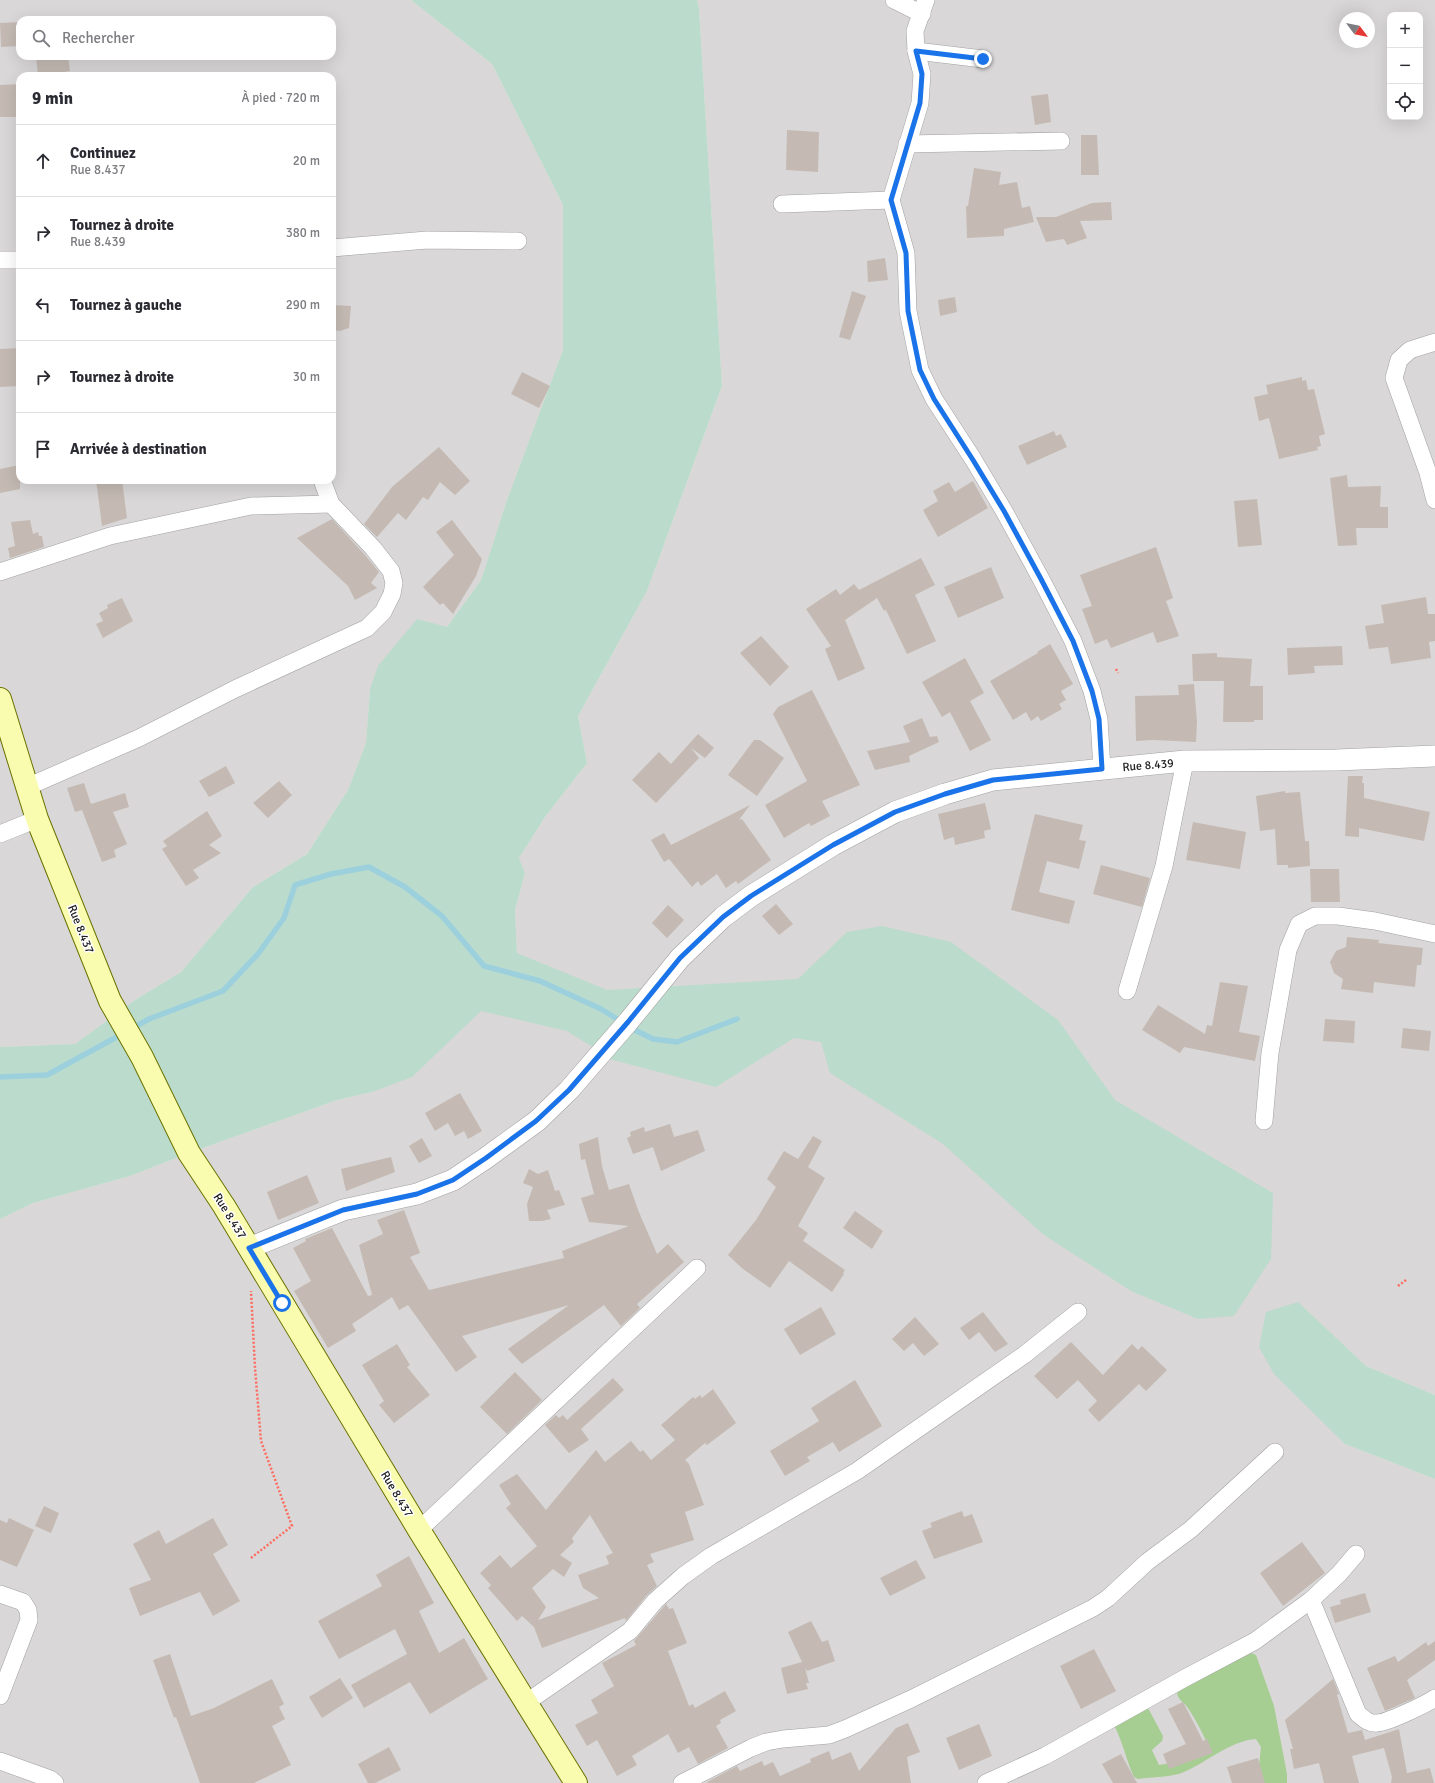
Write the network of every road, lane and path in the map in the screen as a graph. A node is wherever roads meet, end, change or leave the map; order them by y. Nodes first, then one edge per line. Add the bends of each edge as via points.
1 (894, 0) edge
2 (924, 7) edge
3 (916, 51) junction
4 (983, 59) dead end
5 (1061, 141) dead end
6 (907, 144) junction
7 (891, 200) junction
8 (782, 204) dead end
9 (518, 241) dead end
10 (336, 248) edge
11 (0, 260) edge
12 (16, 260) edge
13 (1435, 342) edge
14 (324, 484) edge
15 (1435, 500) edge
16 (331, 504) junction
17 (0, 572) edge
18 (1116, 669) dead end
19 (1118, 673) dead end
20 (0, 700) edge
21 (1435, 756) edge
22 (1185, 761) junction
23 (1102, 769) junction
24 (27, 787) junction
25 (37, 819) junction
26 (0, 834) edge
27 (1435, 934) edge
28 (1127, 991) dead end
29 (1264, 1121) dead end
30 (249, 1248) junction
31 (697, 1268) dead end
32 (1406, 1280) dead end
33 (251, 1286) dead end
34 (1398, 1286) dead end
35 (1078, 1312) dead end
36 (1275, 1452) dead end
37 (419, 1530) junction
38 (1356, 1554) dead end
39 (251, 1558) dead end
40 (0, 1594) edge
41 (1311, 1600) junction
42 (0, 1696) edge
43 (1435, 1698) edge
44 (527, 1702) junction
45 (0, 1761) edge
46 (55, 1783) edge
47 (576, 1783) edge
48 (682, 1783) edge
49 (986, 1783) edge

1 - 2 street
2 - 3 street via 915,31
3 - 4 street
3 - 6 street via 922,74 920,103
5 - 6 street
6 - 7 street
7 - 8 street
7 - 23 street via 906,253 908,311 920,370 934,399 1004,511 1073,641 1092,691 1099,719
9 - 10 street via 427,240
11 - 12 street
13 - 15 street via 1410,350 1399,360 1394,378
14 - 16 street
16 - 17 street via 251,506 110,536
16 - 24 street via 373,548 390,571 394,583 392,594 383,612 367,628 235,689 139,738
18 - 19 path
20 - 24 main road, Rue 8.437
21 - 22 street, Rue 8.439 via 1336,760
22 - 23 street, Rue 8.439
22 - 28 street via 1164,866
23 - 30 street, Rue 8.439 via 993,780 895,812 833,845 751,896 723,917 680,958 569,1090 536,1121 453,1180 417,1194 343,1210
24 - 25 main road, Rue 8.437
25 - 26 street
25 - 30 main road, Rue 8.437 via 110,1001 189,1153
27 - 29 street via 1338,916 1315,916 1299,924 1288,950 1270,1053
30 - 37 main road, Rue 8.437
31 - 37 street
32 - 34 path
33 - 39 path via 261,1441 292,1526
35 - 44 street via 1024,1354 857,1471 711,1556 655,1601 630,1631
36 - 48 street via 1190,1530 1147,1562 1108,1598 1093,1608 845,1729 829,1735 766,1742
37 - 44 main road, Rue 8.437
38 - 41 street
40 - 42 street via 23,1602 28,1610 29,1620
41 - 43 street via 1358,1714 1366,1721 1378,1723 1424,1706
41 - 49 street via 1254,1641 1045,1756
44 - 47 main road, Rue 8.437
45 - 46 street

